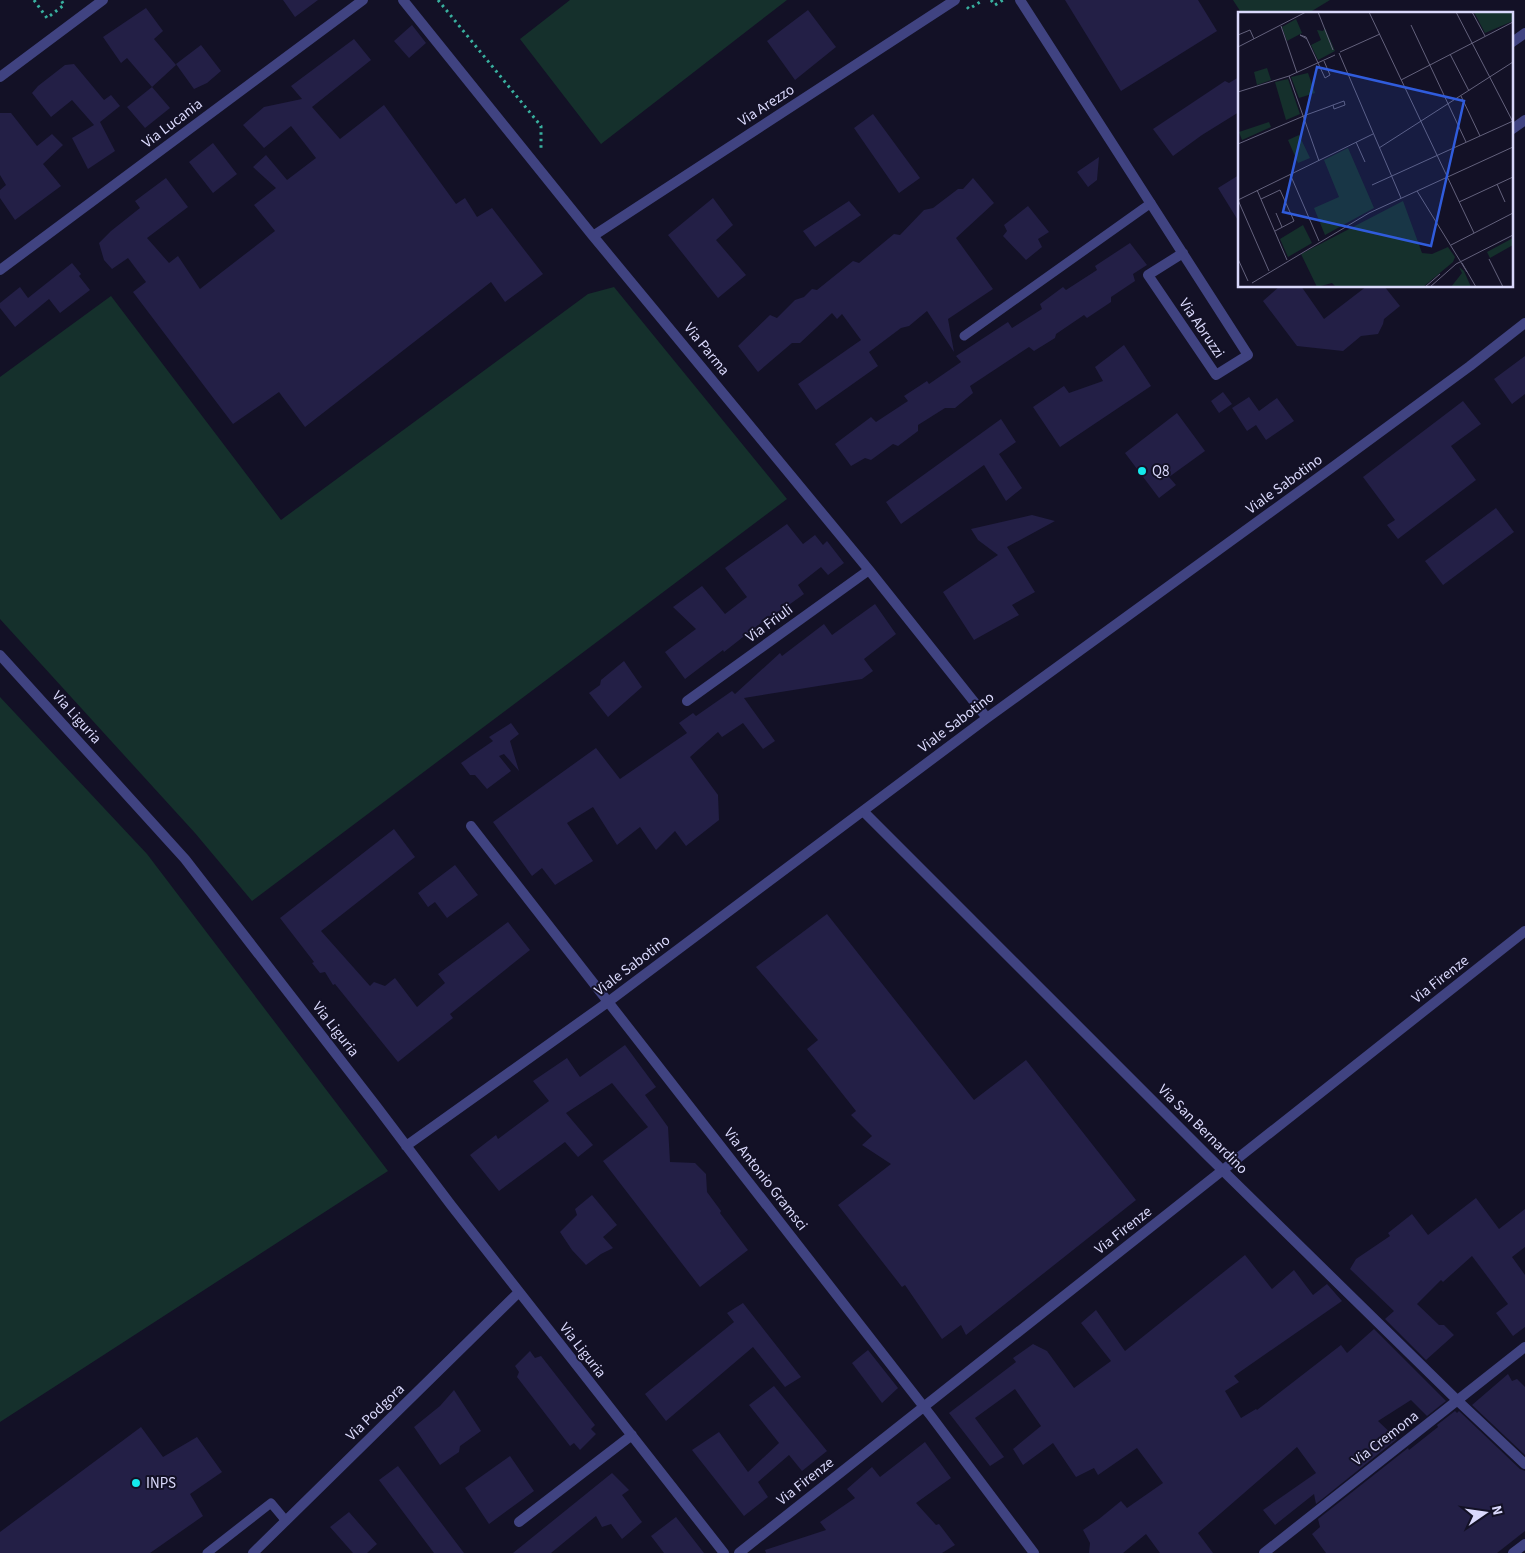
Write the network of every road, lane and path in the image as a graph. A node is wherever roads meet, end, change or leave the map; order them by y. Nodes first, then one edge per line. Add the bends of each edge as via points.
1 (34, 0) edge
2 (60, 0) edge
3 (103, 0) edge
4 (363, 0) edge
5 (403, 0) edge
6 (438, 0) edge
7 (955, 0) edge
8 (983, 0) edge
9 (991, 0) edge
10 (1003, 0) edge
11 (1020, 0) edge
12 (967, 7) dead end
13 (1525, 33) edge
14 (1512, 42) edge
15 (0, 77) edge
16 (1525, 120) edge
17 (1512, 129) edge
18 (541, 150) dead end
19 (1151, 203) junction
20 (594, 236) junction
21 (1183, 253) junction
22 (0, 270) edge
23 (1525, 323) edge
24 (964, 336) dead end
25 (870, 570) junction
26 (0, 655) edge
27 (687, 701) dead end
28 (987, 718) junction
29 (863, 811) junction
30 (471, 826) dead end
31 (1525, 931) edge
32 (608, 1002) junction
33 (406, 1146) junction
34 (1223, 1170) junction
35 (519, 1292) junction
36 (1525, 1347) edge
37 (1458, 1401) junction
38 (924, 1406) junction
39 (632, 1435) junction
40 (1525, 1464) edge
41 (286, 1521) junction
42 (520, 1522) dead end
43 (1525, 1544) edge
44 (207, 1553) edge
45 (253, 1553) edge
46 (724, 1553) edge
47 (739, 1553) edge
48 (1034, 1553) edge
49 (1264, 1553) edge
50 (1513, 1553) edge

1 - 2 path via 47,18 64,5
3 - 15 street
4 - 22 street, Via Lucania
5 - 20 street, Via Parma
6 - 18 path via 541,126
7 - 20 street, Via Arezzo
8 - 12 path via 969,10
9 - 10 path via 995,5
11 - 19 street, Via Abruzzi
13 - 14 street
16 - 17 street
19 - 21 street, Via Abruzzi
19 - 24 lane
20 - 25 street, Via Parma
21 - 21 street, Via Abruzzi via 1148,276 1216,375 1248,355
23 - 28 street, Viale Sabotino via 1338,464
25 - 27 street, Via Friuli
25 - 28 street, Via Parma
26 - 33 street, Via Liguria via 185,859
28 - 29 street, Viale Sabotino
29 - 32 street, Viale Sabotino
29 - 34 street, Via San Bernardino
30 - 32 street, Via Antonio Gramsci
31 - 34 street, Via Firenze
32 - 33 street, Viale Sabotino
32 - 38 street, Via Antonio Gramsci
33 - 35 street, Via Liguria
34 - 37 street, Via San Bernardino
34 - 38 street, Via Firenze
35 - 39 street, Via Liguria
35 - 41 street, Via Podgora
36 - 37 street, Via Cremona
37 - 40 street, Via San Bernardino
37 - 49 street, Via Cremona
38 - 47 street, Via Firenze
38 - 48 street, Via Antonio Gramsci
39 - 42 street
39 - 46 street, Via Liguria
41 - 44 lane via 271,1503
41 - 45 street, Via Podgora
43 - 50 street

